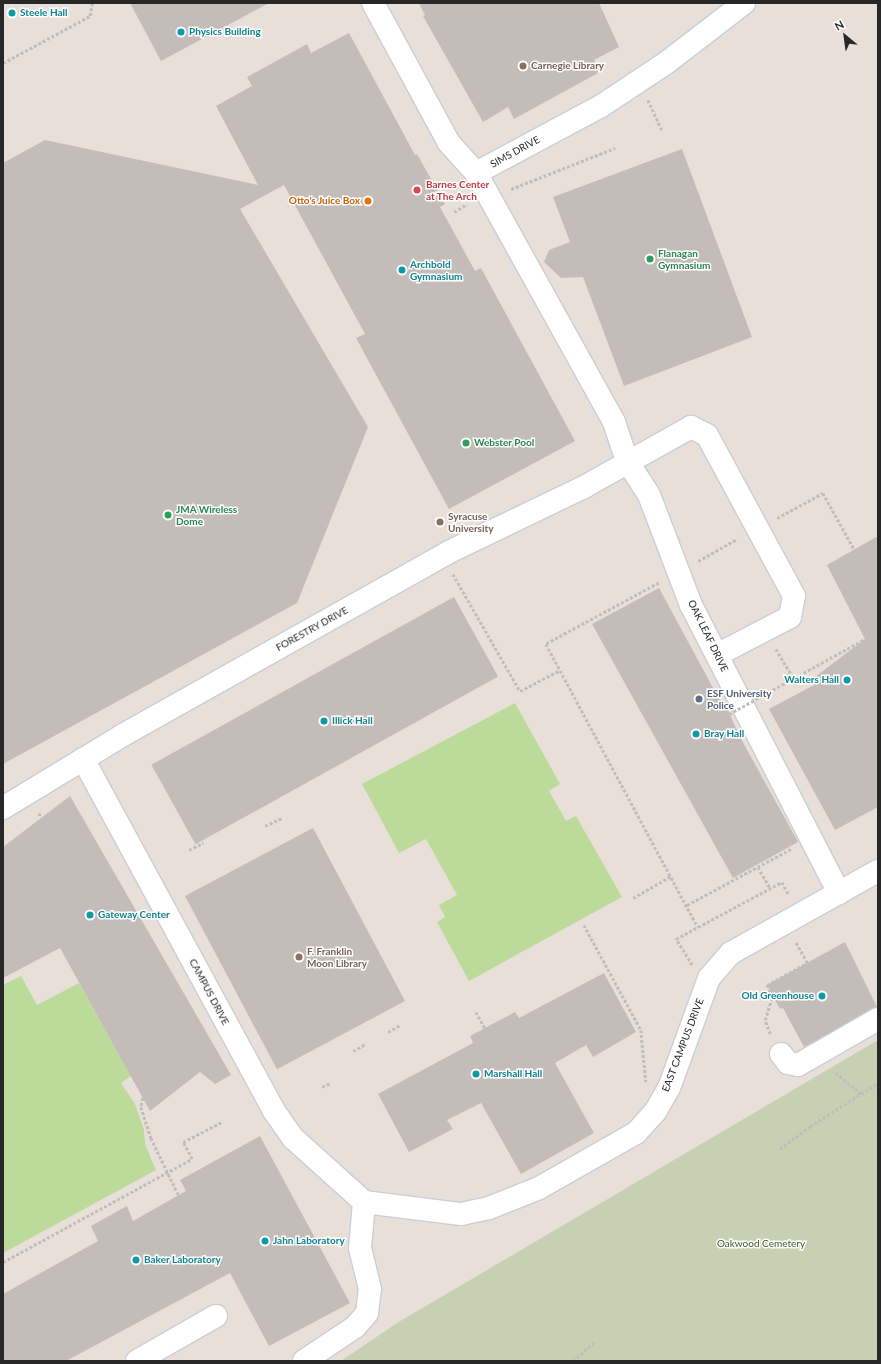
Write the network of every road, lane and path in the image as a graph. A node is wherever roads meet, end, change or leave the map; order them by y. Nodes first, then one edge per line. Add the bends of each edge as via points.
1 (92, 3) edge
2 (373, 3) edge
3 (744, 3) edge
4 (3, 62) edge
5 (647, 98) dead end
6 (663, 132) dead end
7 (615, 148) dead end
8 (476, 173) junction
9 (507, 191) dead end
10 (470, 203) dead end
11 (454, 212) dead end
12 (627, 461) junction
13 (758, 528) junction
14 (854, 549) dead end
15 (444, 556) junction
16 (678, 572) junction
17 (645, 590) dead end
18 (865, 639) dead end
19 (775, 647) dead end
20 (717, 655) junction
21 (560, 670) junction
22 (794, 679) junction
23 (729, 714) dead end
24 (83, 759) junction
25 (3, 808) edge
26 (282, 818) dead end
27 (266, 826) dead end
28 (811, 838) junction
29 (203, 842) dead end
30 (189, 850) dead end
31 (758, 867) junction
32 (878, 872) edge
33 (671, 876) junction
34 (770, 888) junction
35 (839, 893) junction
36 (633, 898) dead end
37 (687, 905) junction
38 (800, 915) junction
39 (584, 925) dead end
40 (698, 927) junction
41 (795, 939) dead end
42 (705, 988) junction
43 (476, 1012) dead end
44 (878, 1019) edge
45 (400, 1025) dead end
46 (485, 1028) dead end
47 (388, 1032) dead end
48 (365, 1044) dead end
49 (353, 1051) dead end
50 (781, 1054) joint
51 (813, 1056) junction
52 (331, 1083) dead end
53 (878, 1083) edge
54 (322, 1087) dead end
55 (861, 1094) junction
56 (143, 1098) dead end
57 (649, 1119) junction
58 (222, 1122) dead end
59 (780, 1149) dead end
60 (166, 1173) junction
61 (364, 1202) junction
62 (193, 1225) dead end
63 (3, 1262) edge
64 (216, 1316) dead end
65 (595, 1341) dead end
66 (137, 1361) edge
67 (304, 1361) edge
68 (572, 1361) edge

1 - 4 path via 90,16
2 - 8 street via 449,143
3 - 8 street, SIMS DRIVE via 666,63 601,106
5 - 6 path
7 - 9 path
8 - 12 street via 614,422
10 - 11 path
12 - 13 street, FORESTRY DRIVE via 691,427 707,435
12 - 15 street, FORESTRY DRIVE via 584,487
12 - 16 street, OAK LEAF DRIVE via 649,495
13 - 14 path via 823,493
13 - 16 path
13 - 20 street via 794,596 790,617
15 - 21 path via 520,691
15 - 24 street, FORESTRY DRIVE
16 - 20 street, OAK LEAF DRIVE via 691,605
17 - 21 path via 546,644
18 - 22 path, bridge
19 - 22 path
20 - 28 street, OAK LEAF DRIVE
21 - 33 path
22 - 23 path, bridge
24 - 25 street, FORESTRY DRIVE
24 - 61 street, CAMPUS DRIVE via 274,1111 293,1138
26 - 27 path
28 - 31 path
28 - 35 street, OAK LEAF DRIVE
29 - 30 path
31 - 34 path
31 - 37 path
32 - 35 street, EAST CAMPUS DRIVE
33 - 36 path
33 - 37 path
34 - 38 path via 782,882
34 - 40 path
35 - 38 street, EAST CAMPUS DRIVE
37 - 40 path
38 - 42 street, EAST CAMPUS DRIVE via 731,953 709,978
39 - 57 path via 641,1030
40 - 42 path via 676,939
41 - 50 path via 807,963 767,985 772,997 765,1020
42 - 57 street, EAST CAMPUS DRIVE via 669,1088
43 - 46 path
44 - 51 street
45 - 47 path
48 - 49 path
50 - 51 street via 788,1063 798,1065
51 - 55 path
52 - 54 path
53 - 55 path
55 - 59 path via 810,1126
56 - 60 path via 141,1107
57 - 61 street, EAST CAMPUS DRIVE via 636,1133 545,1185 489,1208 461,1214
58 - 60 path via 183,1142 192,1159
60 - 62 path
60 - 63 path
61 - 67 street via 360,1248 370,1289 367,1313 355,1327
64 - 66 street
65 - 68 path

